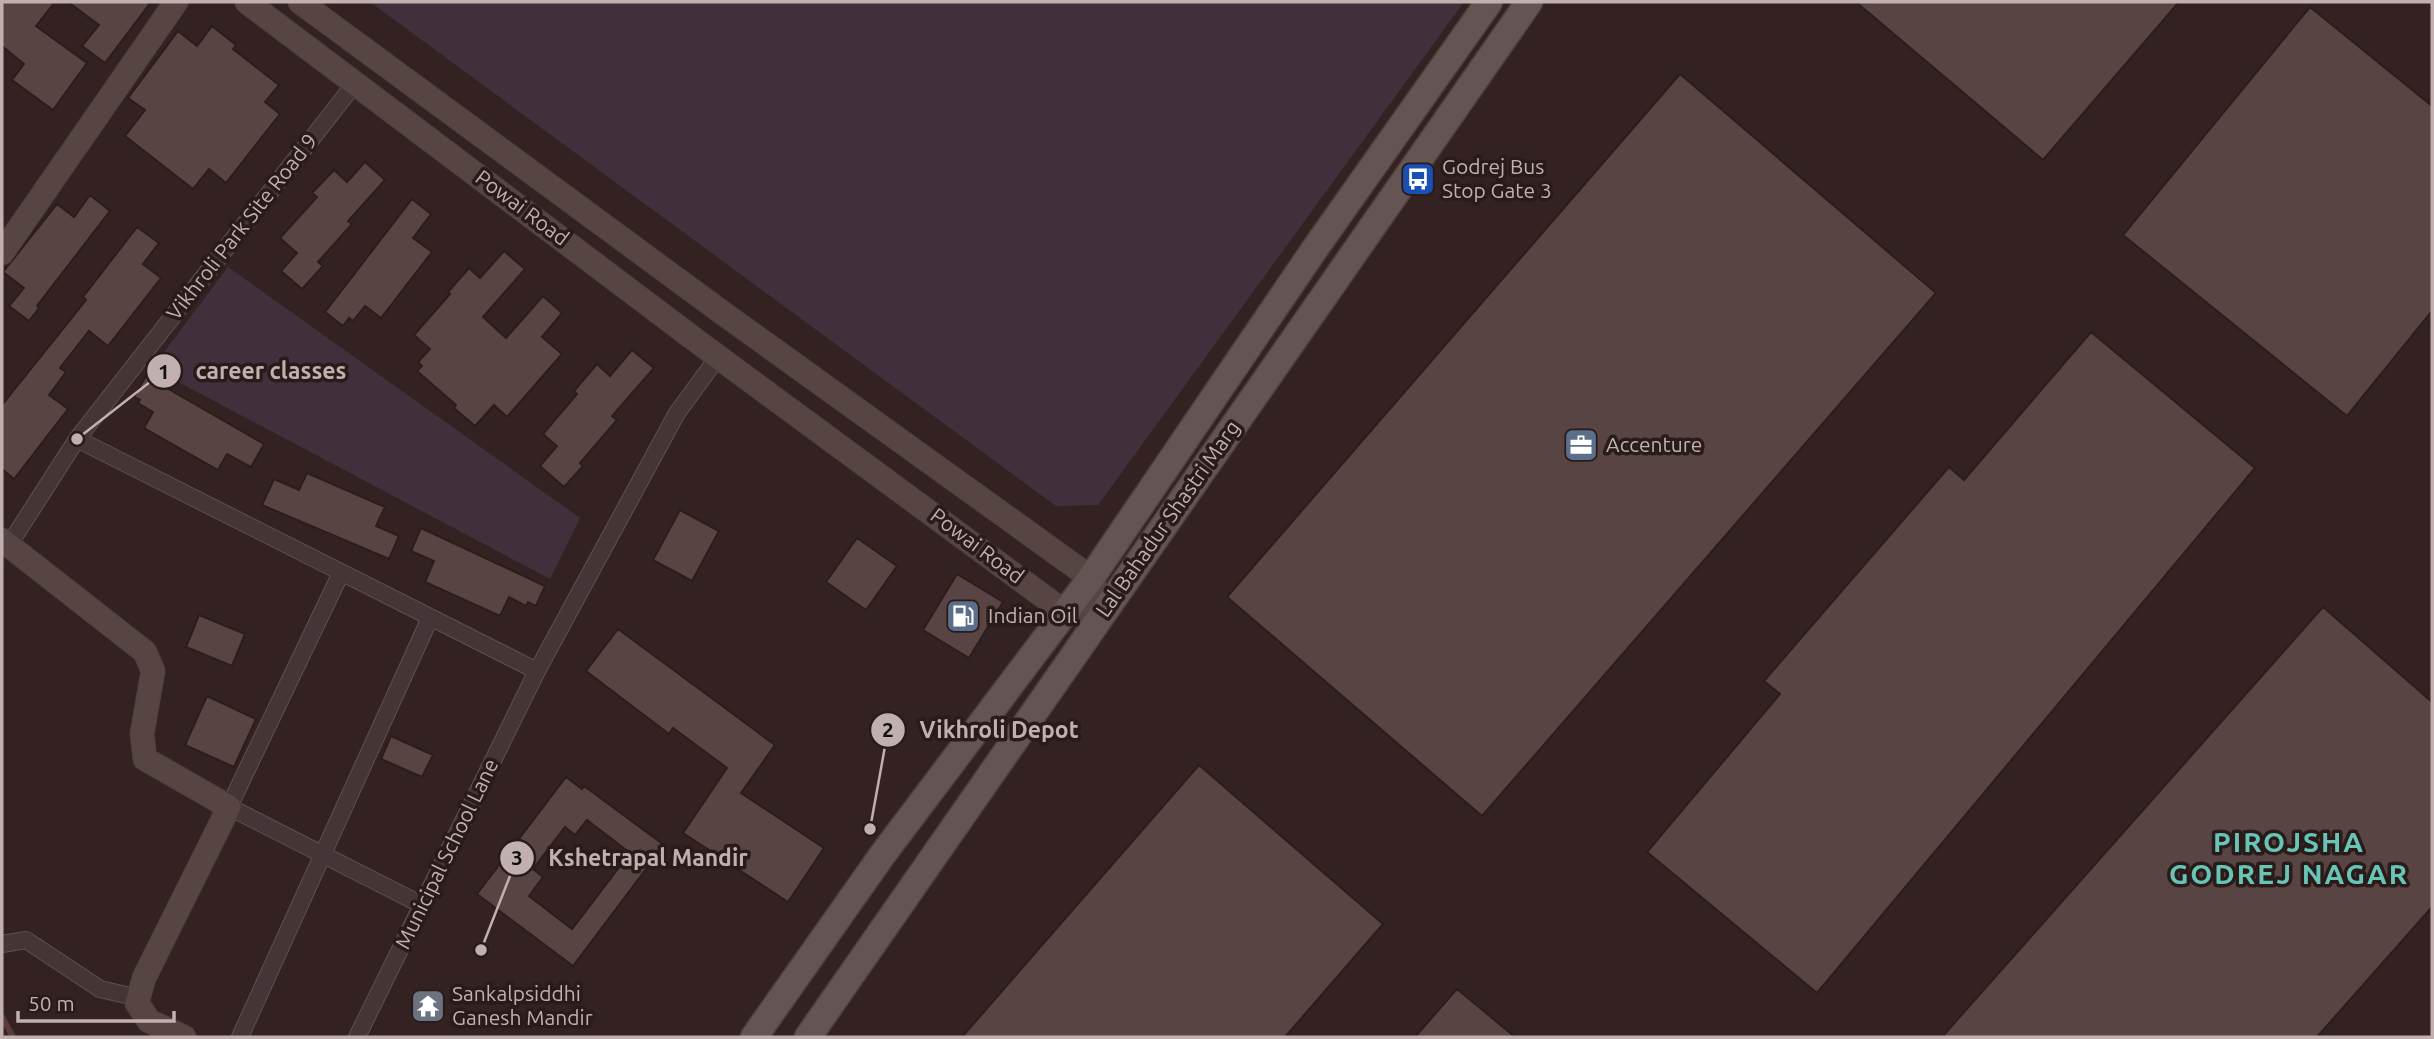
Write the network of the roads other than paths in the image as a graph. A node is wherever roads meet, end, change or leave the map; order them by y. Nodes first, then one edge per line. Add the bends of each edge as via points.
1 (176, 2) edge
2 (247, 2) edge
3 (300, 2) edge
4 (1489, 2) edge
5 (1529, 2) edge
6 (356, 82) junction
7 (2, 253) edge
8 (718, 357) junction
9 (77, 439) junction
10 (5, 542) edge
11 (341, 573) junction
12 (1091, 578) junction
13 (1105, 610) junction
14 (1066, 612) junction
15 (430, 618) junction
16 (537, 671) junction
17 (229, 807) junction
18 (324, 853) junction
19 (883, 854) junction
20 (918, 877) junction
21 (422, 905) junction
22 (2, 944) edge
23 (139, 998) junction
24 (184, 1037) edge
25 (240, 1037) edge
26 (357, 1037) edge
27 (754, 1037) edge
28 (808, 1037) edge

1 - 7 main road
2 - 6 main road, Powai Road
3 - 12 main road, Powai Road
4 - 12 main road, Lal Bahadur Shastri Marg
5 - 13 main road, Lal Bahadur Shastri Marg
6 - 8 main road, Powai Road
6 - 9 street, Vikhroli Park Site Road 9
8 - 14 main road, Powai Road
8 - 16 street, Municipal School Lane via 677,413
9 - 10 street, Vikhroli Park Site Road 9
9 - 11 street
10 - 17 main road via 145,652 153,670 142,734 145,759
11 - 15 street
11 - 17 street
12 - 13 main road
12 - 14 main road, Lal Bahadur Shastri Marg
13 - 14 main road
13 - 20 main road, Lal Bahadur Shastri Marg
14 - 19 main road, Lal Bahadur Shastri Marg
15 - 16 street
15 - 18 street
16 - 21 street, Municipal School Lane
17 - 18 street
17 - 23 main road via 144,978
18 - 21 street
18 - 25 street
19 - 20 main road
19 - 27 main road, Lal Bahadur Shastri Marg
20 - 28 main road, Lal Bahadur Shastri Marg
21 - 26 street, Municipal School Lane
22 - 23 street via 26,940 100,989
23 - 24 main road via 137,1003 149,1021

